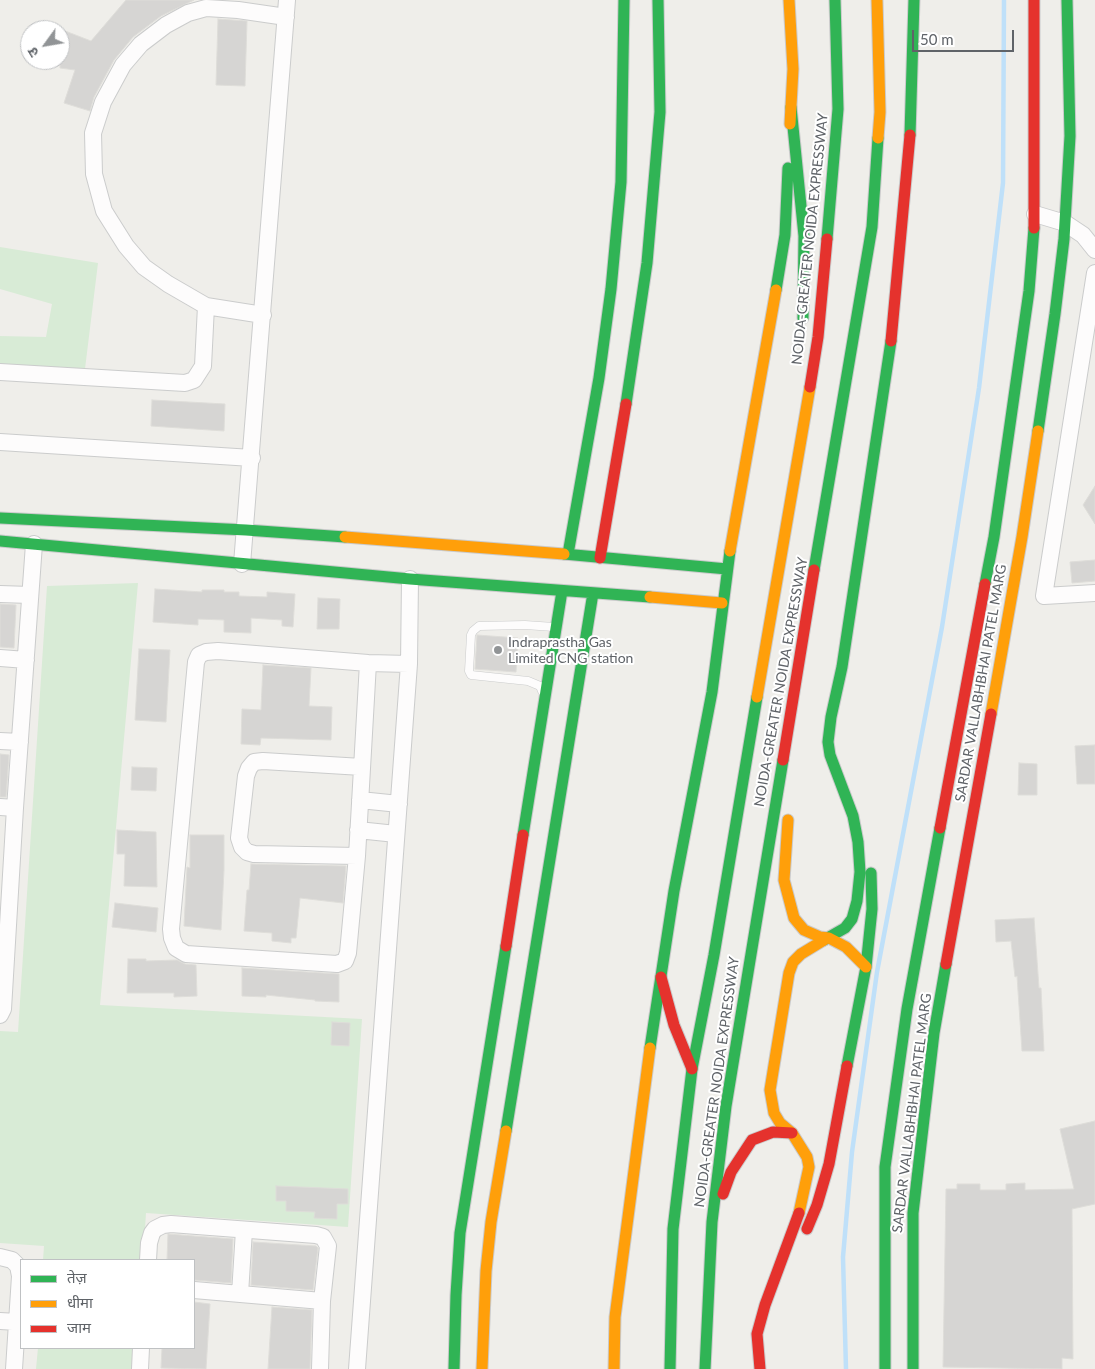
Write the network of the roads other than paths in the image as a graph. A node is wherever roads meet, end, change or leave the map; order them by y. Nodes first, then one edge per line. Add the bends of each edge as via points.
1 (287, 0) edge
2 (624, 0) edge
3 (658, 0) edge
4 (789, 0) edge
5 (835, 0) edge
6 (877, 0) edge
7 (914, 0) edge
8 (1034, 0) edge
9 (1067, 0) edge
10 (237, 5) edge
11 (286, 17) junction
12 (791, 107) junction
13 (1035, 214) junction
14 (1065, 222) junction
15 (1095, 250) edge
16 (1095, 273) edge
17 (206, 306) junction
18 (263, 315) junction
19 (803, 332) dead end
20 (803, 361) dead end
21 (0, 372) edge
22 (802, 429) junction
23 (0, 442) edge
24 (252, 458) junction
25 (0, 518) edge
26 (246, 530) junction
27 (0, 541) edge
28 (34, 544) junction
29 (568, 554) junction
30 (600, 558) junction
31 (242, 564) junction
32 (727, 569) junction
33 (410, 578) junction
34 (562, 591) junction
35 (593, 593) junction
36 (1095, 593) edge
37 (0, 594) edge
38 (30, 595) junction
39 (722, 603) junction
40 (557, 628) junction
41 (0, 658) edge
42 (26, 660) junction
43 (368, 663) junction
44 (409, 664) junction
45 (842, 667) junction
46 (546, 697) junction
47 (788, 728) junction
48 (841, 733) dead end
49 (0, 741) edge
50 (20, 742) junction
51 (362, 767) junction
52 (849, 774) dead end
53 (360, 800) junction
54 (399, 804) junction
55 (8, 807) edge
56 (358, 830) junction
57 (396, 834) junction
58 (357, 856) junction
59 (6, 872) edge
60 (829, 938) junction
61 (3, 964) edge
62 (866, 966) junction
63 (661, 977) junction
64 (0, 1015) edge
65 (692, 1069) junction
66 (837, 1120) junction
67 (825, 1129) dead end
68 (792, 1133) junction
69 (808, 1137) dead end
70 (712, 1222) junction
71 (244, 1230) junction
72 (803, 1241) dead end
73 (0, 1257) edge
74 (148, 1259) edge
75 (195, 1290) edge
76 (240, 1294) junction
77 (781, 1294) dead end
78 (322, 1302) junction
79 (0, 1320) edge
80 (18, 1322) junction
81 (757, 1334) junction
82 (141, 1349) edge
83 (14, 1369) edge
84 (140, 1369) edge
85 (320, 1369) edge
86 (357, 1369) edge
87 (454, 1369) edge
88 (482, 1369) edge
89 (614, 1369) edge
90 (670, 1369) edge
91 (705, 1369) edge
92 (760, 1369) edge
93 (885, 1369) edge
94 (913, 1369) edge

1 - 11 street
2 - 29 main road via 621,182 611,289
3 - 30 main road via 660,112 647,263
4 - 12 main road via 793,69
5 - 22 main road, NOIDA-GREATER NOIDA EXPRESSWAY via 838,109 818,337
6 - 47 main road, NOIDA-GREATER NOIDA EXPRESSWAY via 880,112 872,227
7 - 45 main road via 910,143 894,319
8 - 13 main road, SARDAR VALLABHBHAI PATEL MARG
9 - 14 main road, SARDAR VALLABHBHAI PATEL MARG via 1070,136
10 - 11 street
10 - 17 street via 188,13 141,44 123,66 103,102 93,133 94,174 104,211 126,246 144,267
11 - 18 street
12 - 19 main road via 804,236
12 - 32 main road via 785,235
13 - 14 street
13 - 93 main road, SARDAR VALLABHBHAI PATEL MARG via 1029,291 994,538 907,1009 886,1157
14 - 15 street via 1083,235
14 - 94 main road, SARDAR VALLABHBHAI PATEL MARG via 1055,314 1022,537 934,1033 913,1213
16 - 36 street via 1044,596
17 - 18 street
17 - 21 street via 203,366 194,380 185,383
18 - 24 street
20 - 22 main road
22 - 65 main road, NOIDA-GREATER NOIDA EXPRESSWAY
23 - 24 street
24 - 26 street
25 - 26 main road
26 - 29 main road
26 - 31 street
27 - 28 main road
28 - 31 main road
28 - 38 street
29 - 30 main road
30 - 32 main road
31 - 33 main road
32 - 39 main road
33 - 34 main road
33 - 44 street
34 - 35 main road
34 - 40 main road
35 - 39 main road
35 - 88 main road via 491,1222
37 - 38 street
38 - 42 street
39 - 63 main road via 712,692
40 - 46 main road
40 - 46 lane via 479,626 471,635 471,675 528,681 540,686
41 - 42 street
42 - 50 street
43 - 44 street
43 - 51 street
43 - 58 street via 218,651 199,655 171,929 176,948 186,954 345,962
44 - 54 street
45 - 48 main road
45 - 60 main road via 828,742 853,816 860,872 852,919
46 - 87 main road via 460,1233
47 - 60 main road via 784,880 794,918 804,930
47 - 70 main road, NOIDA-GREATER NOIDA EXPRESSWAY via 727,1097
49 - 50 street
50 - 55 street
51 - 53 street
51 - 58 street via 254,762 246,776 239,838 242,847 254,854
52 - 62 main road via 870,844 872,909
53 - 54 street
53 - 56 street
54 - 57 street
55 - 59 street
56 - 57 street
56 - 58 street
57 - 86 street
59 - 61 street
60 - 62 main road via 846,947
60 - 68 main road via 802,954 793,962 789,973 770,1090 774,1113
61 - 64 street via 3,1009
62 - 66 main road
63 - 65 main road via 674,1025
63 - 89 main road via 615,1317
65 - 90 main road, NOIDA-GREATER NOIDA EXPRESSWAY via 673,1228
66 - 67 main road
66 - 72 main road via 829,1164
68 - 69 main road
68 - 70 main road via 773,1132 752,1140 731,1172
68 - 81 main road via 807,1156 809,1167 799,1214
70 - 91 main road, NOIDA-GREATER NOIDA EXPRESSWAY
71 - 74 street via 163,1225 152,1233
71 - 76 street
71 - 78 street via 323,1237 328,1246
73 - 80 street via 12,1260 18,1266
75 - 76 street
76 - 78 street
77 - 81 main road
78 - 85 street
79 - 80 street
80 - 83 street
81 - 92 main road
82 - 84 street

